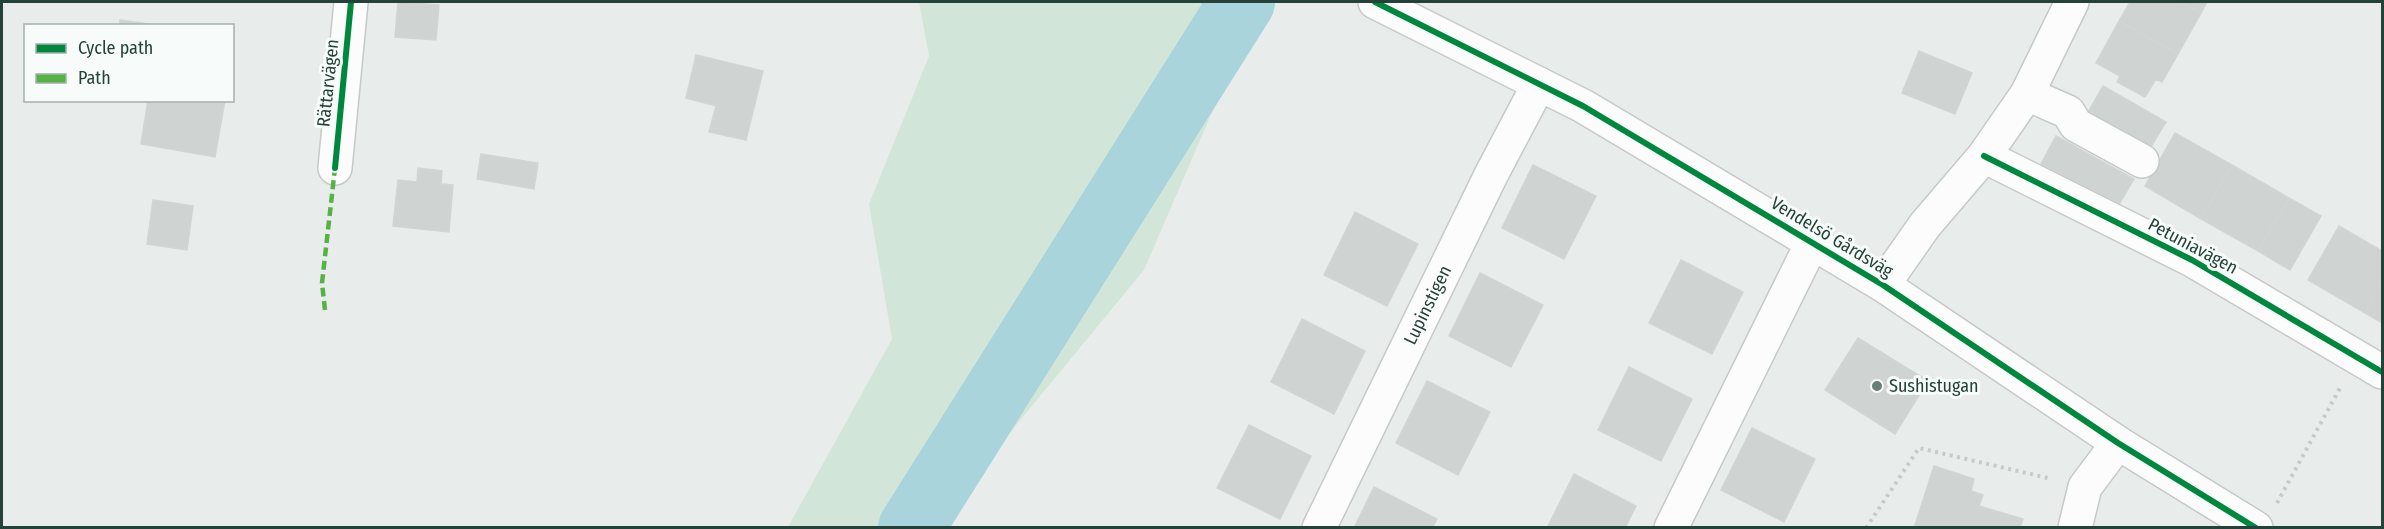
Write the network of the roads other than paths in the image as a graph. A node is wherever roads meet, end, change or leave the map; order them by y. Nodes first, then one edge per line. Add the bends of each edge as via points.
1 (351, 2) edge
2 (1375, 2) edge
3 (2072, 2) edge
4 (1539, 84) junction
5 (2027, 94) junction
6 (1984, 156) junction
7 (2142, 161) dead end
8 (335, 168) dead end
9 (1812, 243) junction
10 (1883, 285) junction
11 (2374, 367) edge
12 (2118, 443) junction
13 (2265, 517) edge
14 (1319, 528) edge
15 (1671, 528) edge
16 (2075, 528) edge

1 - 8 street, Rättarvägen
2 - 4 street, Vendelsö Gårdsväg
3 - 5 street
4 - 9 street, Vendelsö Gårdsväg via 1583,106
4 - 14 street, Lupinstigen
5 - 6 street
5 - 7 street via 2068,112 2076,125
6 - 10 street via 1925,225
6 - 11 street, Petuniavägen via 2192,260
9 - 10 street, Vendelsö Gårdsväg
9 - 15 street
10 - 12 street, Vendelsö Gårdsväg
12 - 13 street, Vendelsö Gårdsväg
12 - 16 street via 2085,487

